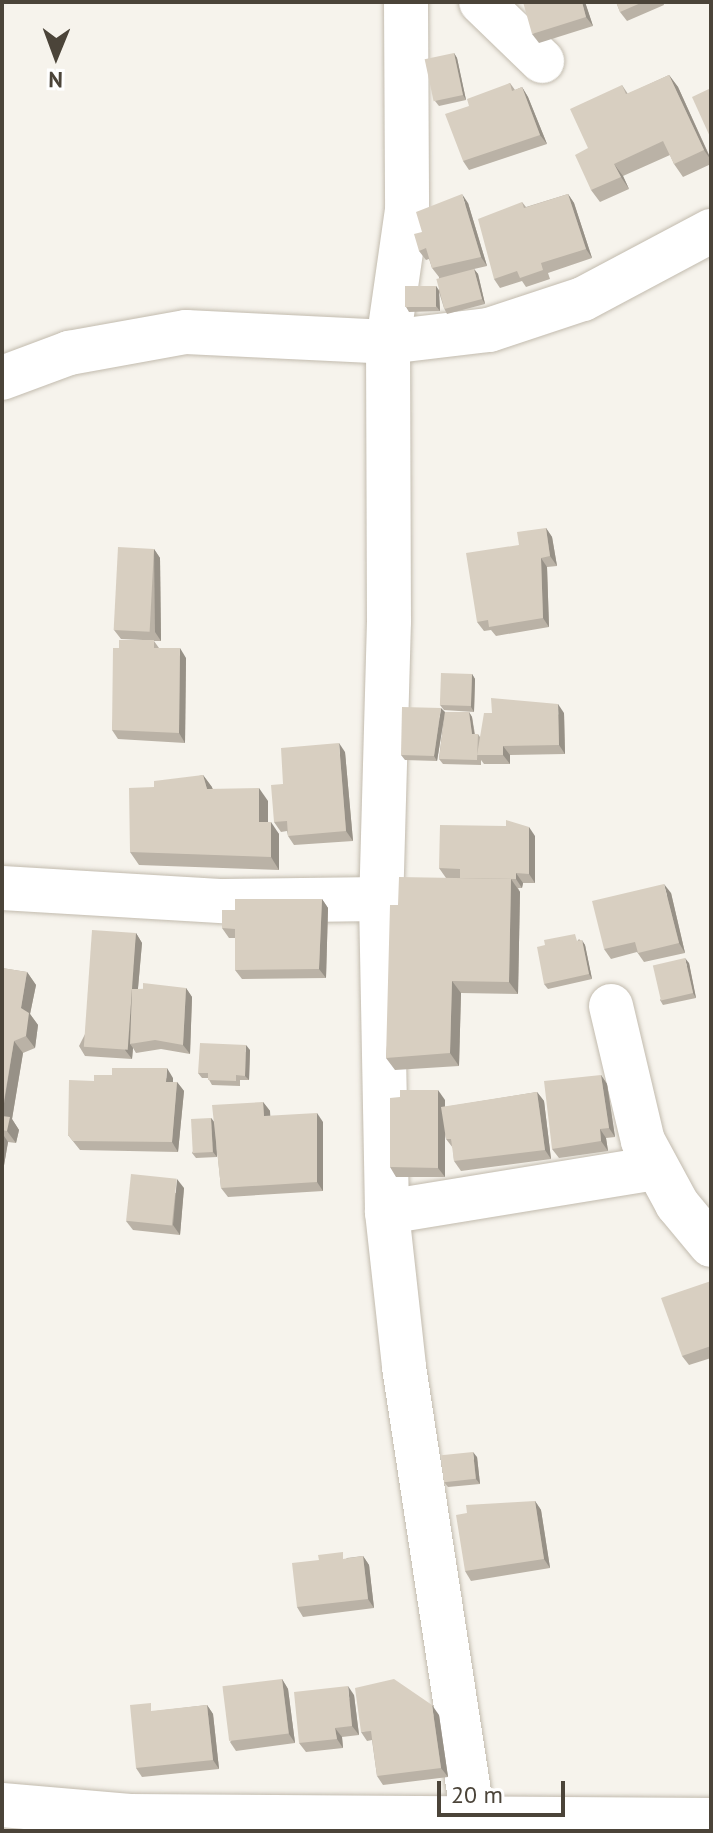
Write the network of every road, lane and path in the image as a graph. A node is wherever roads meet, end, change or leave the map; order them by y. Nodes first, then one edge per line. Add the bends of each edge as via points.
1 (406, 2) edge
2 (481, 2) edge
3 (542, 61) dead end
4 (711, 231) edge
5 (388, 342) junction
6 (2, 378) edge
7 (2, 888) edge
8 (381, 899) junction
9 (611, 1006) dead end
10 (656, 1168) junction
11 (387, 1212) junction
12 (711, 1245) edge
13 (2, 1805) edge
14 (711, 1820) edge
15 (475, 1825) edge

1 - 5 street via 407,210
2 - 3 street
4 - 5 street via 571,303 489,330
5 - 6 street via 186,332 69,353
5 - 8 street via 389,621
7 - 8 street via 224,901
8 - 11 street
9 - 10 street via 643,1141
10 - 11 street
10 - 12 street
11 - 15 street via 404,1367
13 - 15 street via 130,1816
14 - 15 street

